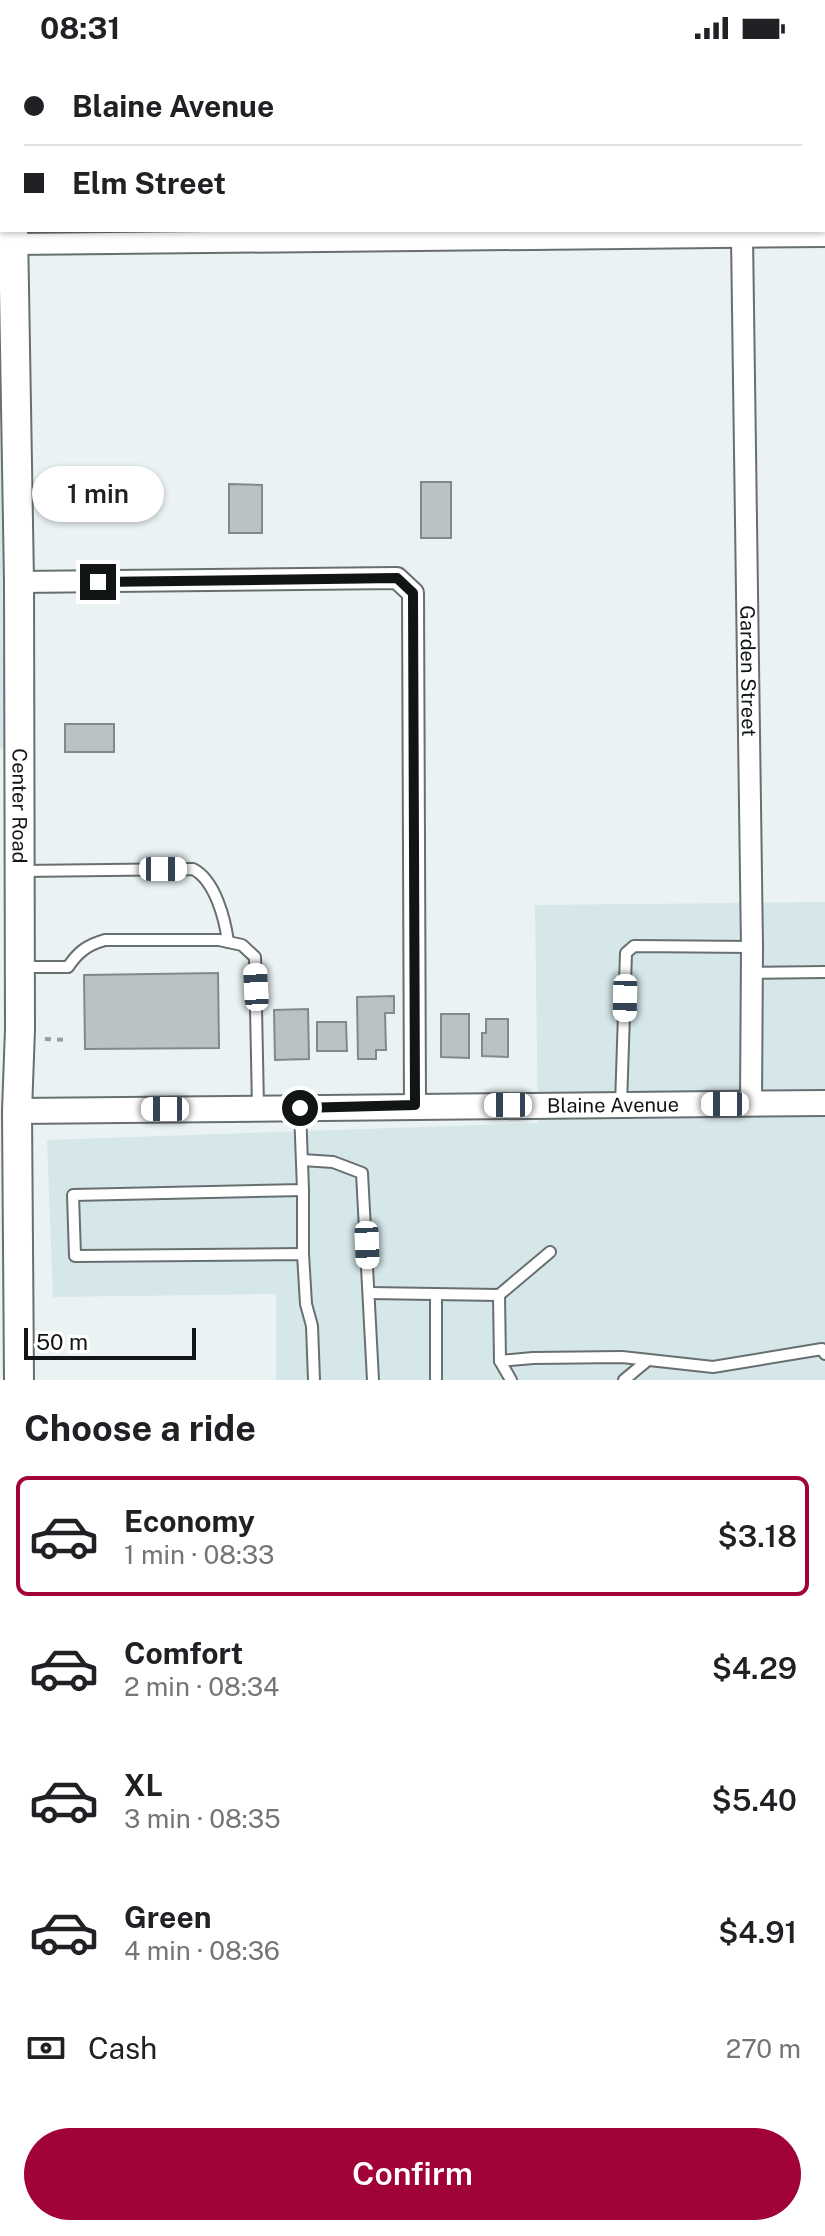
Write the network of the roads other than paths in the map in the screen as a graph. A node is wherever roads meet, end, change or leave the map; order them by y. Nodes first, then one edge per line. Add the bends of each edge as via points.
1 (825, 236) edge
2 (14, 237) edge
3 (742, 237) junction
4 (8, 330) edge
5 (14, 582) junction
6 (10, 716) edge
7 (20, 871) junction
8 (228, 942) junction
9 (752, 947) junction
10 (20, 967) junction
11 (825, 972) edge
12 (752, 973) junction
13 (21, 1032) edge
14 (825, 1103) edge
15 (751, 1104) junction
16 (415, 1105) junction
17 (621, 1105) junction
18 (258, 1108) junction
19 (300, 1108) junction
20 (17, 1111) junction
21 (302, 1160) junction
22 (303, 1190) junction
23 (550, 1252) dead end
24 (303, 1254) junction
25 (369, 1293) junction
26 (436, 1294) junction
27 (499, 1295) junction
28 (825, 1354) edge
29 (648, 1360) junction
30 (500, 1361) junction
31 (19, 1380) edge
32 (314, 1380) edge
33 (373, 1380) edge
34 (436, 1380) edge
35 (511, 1380) edge
36 (624, 1380) edge

1 - 3 street
2 - 3 street
2 - 4 main road, Center Road
3 - 9 street, Garden Street
4 - 5 main road, Center Road
5 - 6 main road, Center Road
5 - 16 street via 397,578 413,593
6 - 7 main road, Center Road
7 - 8 lane via 193,869 208,882
7 - 10 main road, Center Road
8 - 10 lane via 105,940 89,944 68,967
8 - 18 lane via 242,945 255,957
9 - 12 street, Garden Street
9 - 17 lane via 634,946 626,953
10 - 13 main road, Center Road
11 - 12 lane
12 - 15 street, Garden Street
13 - 20 main road, Center Road
14 - 15 street, Blaine Avenue
15 - 17 street, Blaine Avenue
16 - 17 street, Blaine Avenue
16 - 19 street, Blaine Avenue
18 - 19 street, Blaine Avenue
18 - 20 street, Blaine Avenue
19 - 21 lane
20 - 31 main road, Center Road via 13,1228
21 - 22 lane
21 - 25 lane via 333,1162 362,1173
22 - 24 lane
22 - 24 lane via 73,1195 75,1256
23 - 27 lane
24 - 32 lane
25 - 26 lane
25 - 33 lane
26 - 27 lane
26 - 34 lane
27 - 30 lane
28 - 29 lane via 822,1349 713,1367
29 - 30 lane
29 - 36 lane
30 - 35 lane

